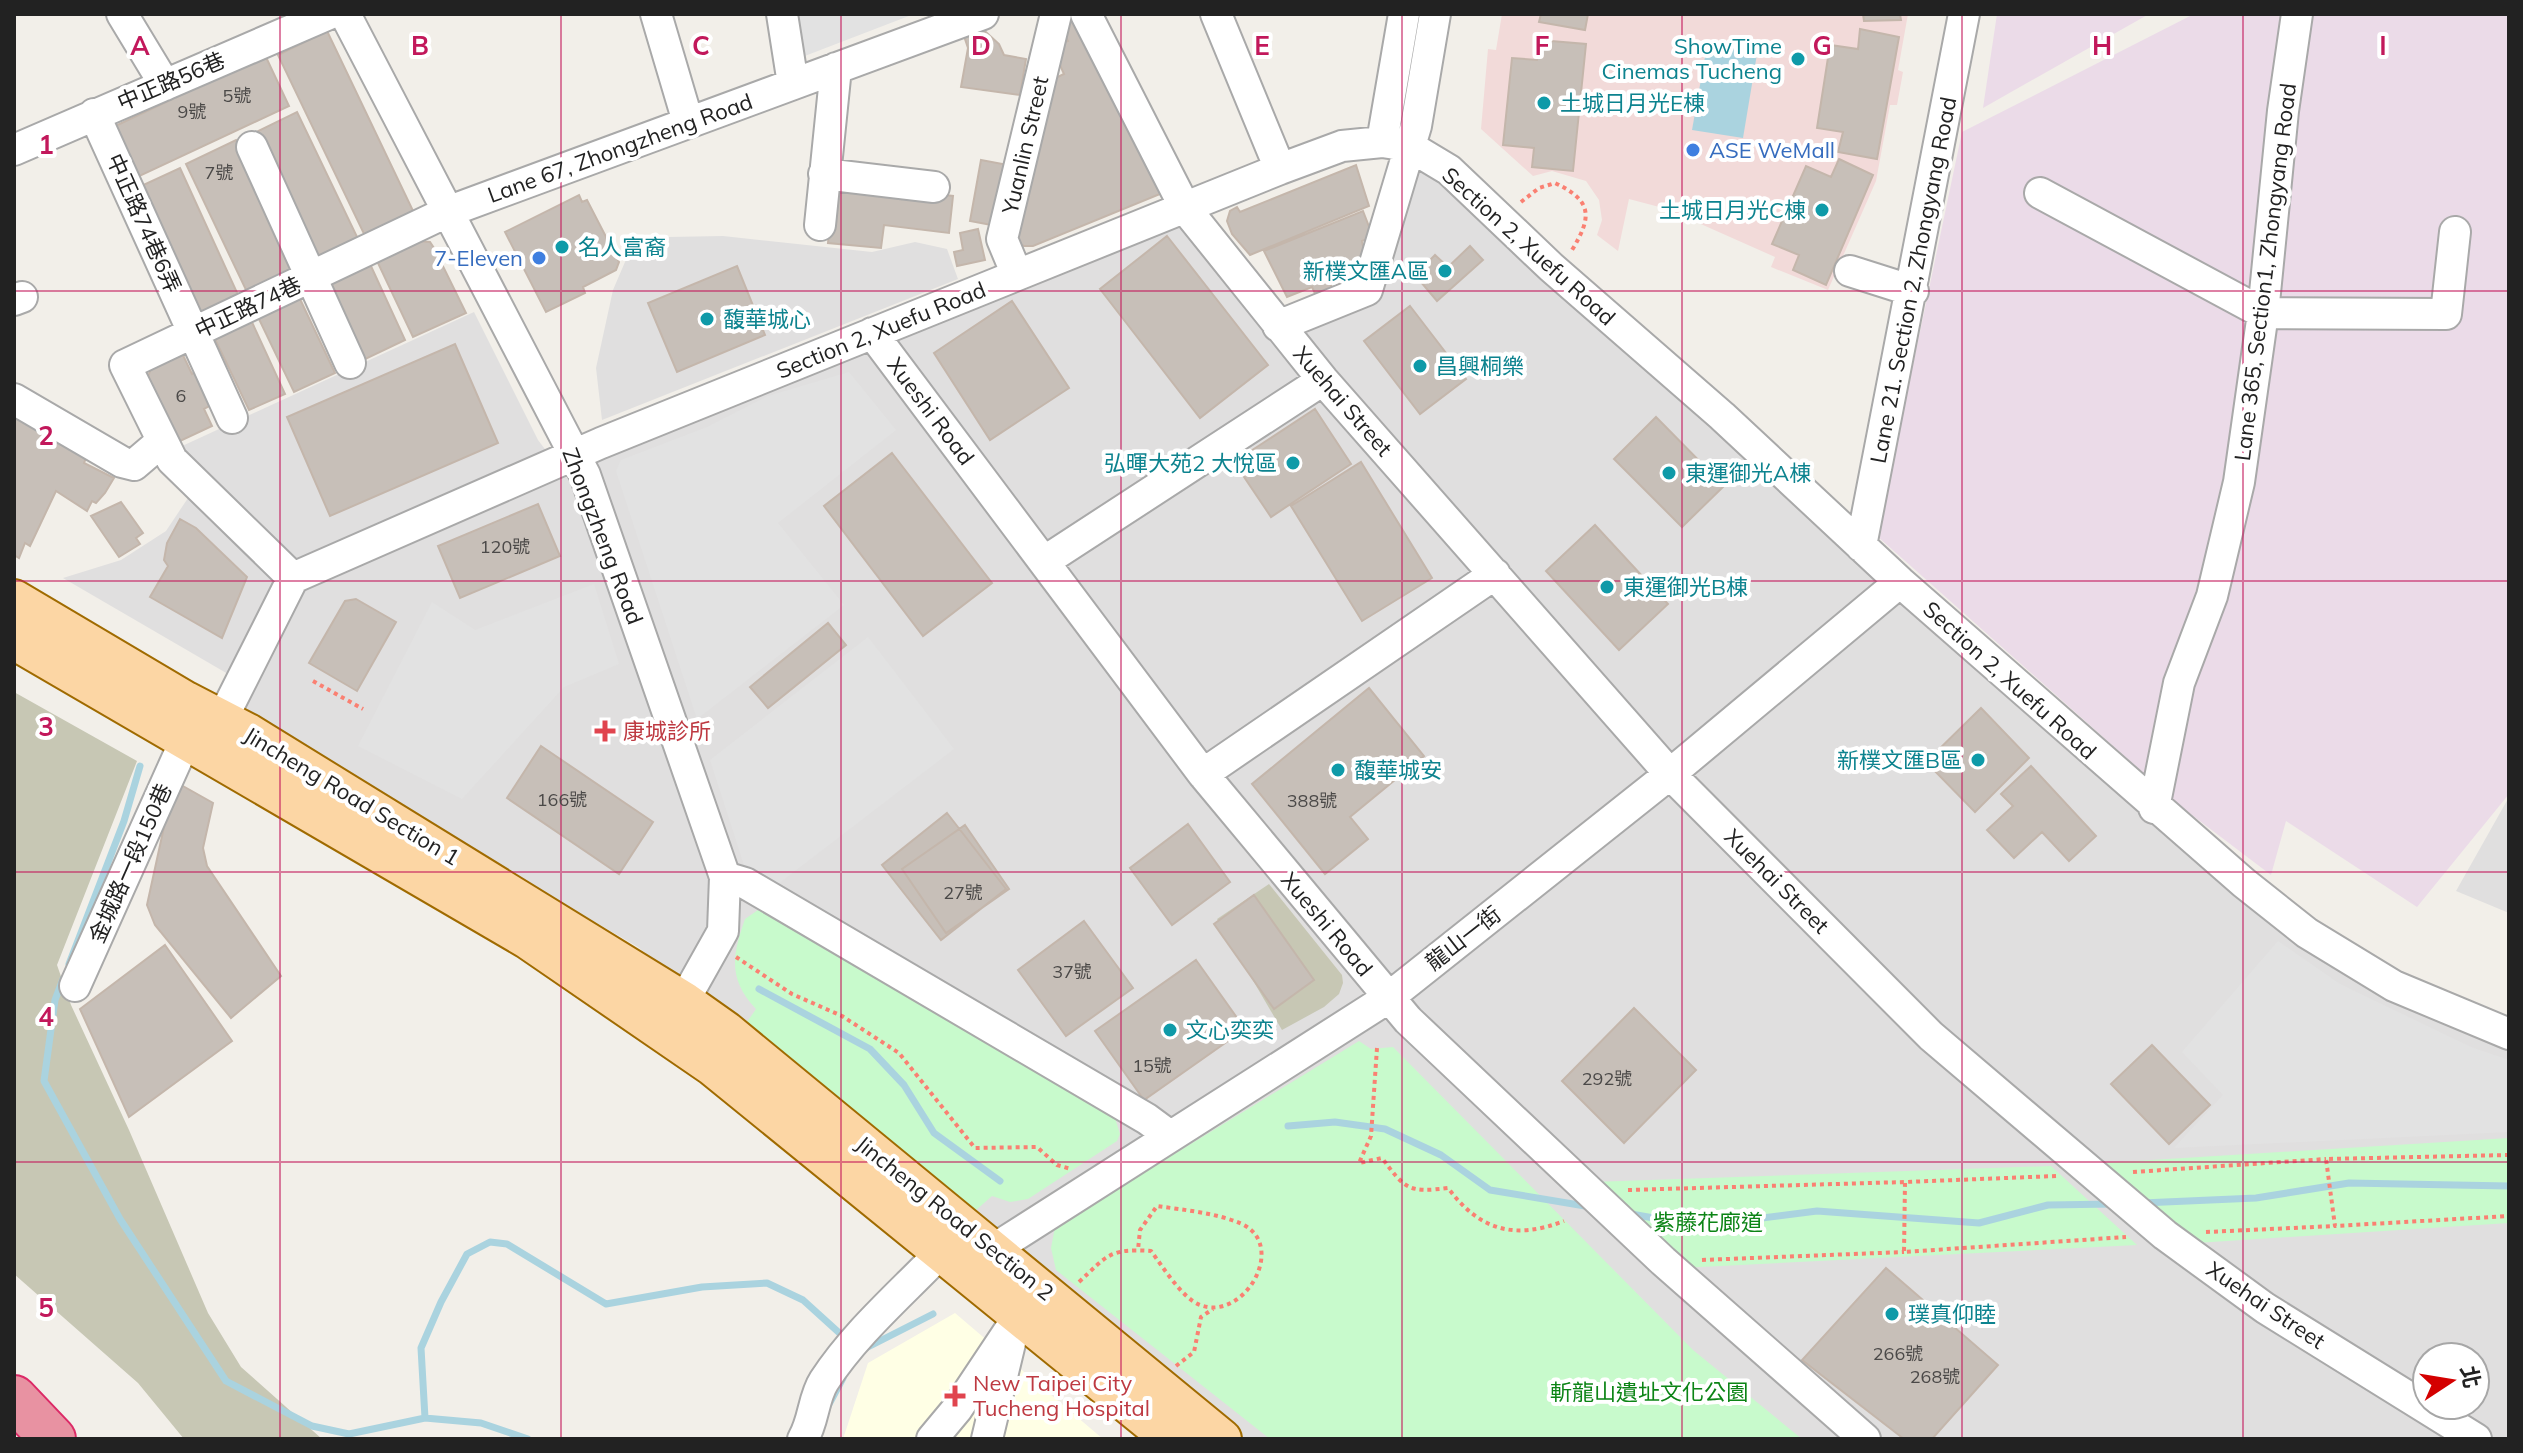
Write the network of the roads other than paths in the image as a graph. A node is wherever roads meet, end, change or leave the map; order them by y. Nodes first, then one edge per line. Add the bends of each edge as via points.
1 (122, 14) edge
2 (329, 14) edge
3 (345, 14) edge
4 (656, 14) edge
5 (782, 14) edge
6 (983, 14) edge
7 (1056, 14) edge
8 (1086, 14) edge
9 (1216, 14) edge
10 (1404, 14) edge
11 (1435, 14) edge
12 (1964, 14) edge
13 (2297, 14) edge
14 (836, 68) junction
15 (793, 84) junction
16 (165, 85) junction
17 (94, 114) junction
18 (688, 122) junction
19 (1396, 144) junction
20 (252, 147) dead end
21 (14, 150) edge
22 (1280, 169) junction
23 (824, 174) junction
24 (934, 187) dead end
25 (2040, 193) dead end
26 (1185, 208) junction
27 (447, 212) junction
28 (820, 225) dead end
29 (2455, 232) dead end
30 (1850, 271) dead end
31 (1017, 275) junction
32 (312, 277) junction
33 (1913, 291) junction
34 (2263, 313) junction
35 (1278, 326) junction
36 (194, 333) junction
37 (872, 333) junction
38 (350, 363) dead end
39 (1323, 380) junction
40 (14, 399) edge
41 (232, 418) dead end
42 (161, 442) junction
43 (574, 455) junction
44 (1861, 546) junction
45 (1045, 561) junction
46 (1495, 574) junction
47 (293, 578) junction
48 (1900, 582) junction
49 (14, 599) edge
50 (14, 640) edge
51 (205, 737) junction
52 (1203, 774) junction
53 (1670, 774) junction
54 (2154, 808) junction
55 (725, 877) junction
56 (75, 986) dead end
57 (1388, 998) junction
58 (685, 1002) junction
59 (663, 1034) junction
60 (2509, 1034) edge
61 (1170, 1136) junction
62 (994, 1249) junction
63 (941, 1252) junction
64 (1042, 1298) junction
65 (14, 1398) edge
66 (53, 1439) edge
67 (803, 1439) edge
68 (932, 1439) edge
69 (987, 1439) edge
70 (1171, 1439) edge
71 (1222, 1439) edge
72 (1865, 1439) edge
73 (2476, 1439) edge

1 - 16 street
2 - 16 street, 中正路56巷
3 - 27 street, Zhongzheng Road
4 - 18 street
5 - 15 street
6 - 14 street, Lane 67, Zhongzheng Road
7 - 31 street, Yuanlin Street via 1002,239
8 - 26 street, Xuehai Street
9 - 22 street
10 - 19 street
11 - 19 street
12 - 33 street, Lane 21. Section 2, Zhongyang Road
13 - 34 street, Lane 365, Section1, Zhongyang Road
14 - 15 street, Lane 67, Zhongzheng Road
14 - 23 street
15 - 18 street, Lane 67, Zhongzheng Road
16 - 17 street, 中正路56巷
17 - 21 street, 中正路56巷
17 - 36 street, 中正路74巷6弄
18 - 27 street, Lane 67, Zhongzheng Road
19 - 22 street, Section 2, Xuefu Road via 1342,146
19 - 35 street via 1367,290
19 - 44 street, Section 2, Xuefu Road via 1449,170
20 - 32 street
22 - 26 street, Section 2, Xuefu Road
23 - 24 street
23 - 28 street
25 - 34 street
26 - 31 street, Section 2, Xuefu Road
26 - 35 street, Xuehai Street
27 - 32 street, 中正路74巷
27 - 43 street, Zhongzheng Road
29 - 34 street via 2446,314
30 - 33 street
31 - 37 street, Section 2, Xuefu Road
32 - 36 street, 中正路74巷
32 - 38 street
33 - 44 street, Lane 21. Section 2, Zhongyang Road
34 - 54 street, Lane 365, Section1, Zhongyang Road via 2239,482 2212,596 2179,683
35 - 39 street, Xuehai Street
36 - 41 street, 中正路74巷6弄
36 - 42 street, 中正路74巷 via 125,365
37 - 43 street, Section 2, Xuefu Road
37 - 45 street, Xueshi Road
39 - 45 street
39 - 46 street, Xuehai Street
40 - 42 street via 122,462 134,465
42 - 47 street via 172,460
43 - 47 street, Section 2, Xuefu Road
43 - 55 street, Zhongzheng Road
44 - 48 street, Section 2, Xuefu Road
45 - 52 street, Xueshi Road
46 - 52 street
46 - 53 street, Xuehai Street
47 - 51 street
48 - 53 street, 龍山一街
48 - 54 street, Section 2, Xuefu Road
49 - 51 main road, Jincheng Road Section 1
50 - 51 main road, Jincheng Road Section 1
51 - 56 street, 金城路一段150巷
51 - 58 main road, Jincheng Road Section 1 via 440,848
51 - 59 main road, Jincheng Road Section 1 via 527,939
52 - 57 street, Xueshi Road
53 - 57 street, 龍山一街
53 - 73 street, Xuehai Street via 1931,1036 2165,1235 2265,1308
54 - 60 street, Section 2, Xuefu Road via 2307,933 2394,986
55 - 58 street, Zhongzheng Road via 723,931
55 - 61 street via 745,883
57 - 61 street, 龍山一街
57 - 72 street, Xueshi Road via 1663,1261
58 - 59 street, Zhongzheng Road
58 - 62 main road, Jincheng Road Section 2
59 - 63 main road, Jincheng Road Section 2 via 712,1066
61 - 62 street, 龍山一街
62 - 64 main road, Jincheng Road Section 2
63 - 64 main road, Jincheng Road Section 2
63 - 67 street via 859,1334 822,1385
64 - 68 street
64 - 69 street
64 - 70 main road, Jincheng Road Section 2
64 - 71 main road, Jincheng Road Section 2
65 - 66 highway

